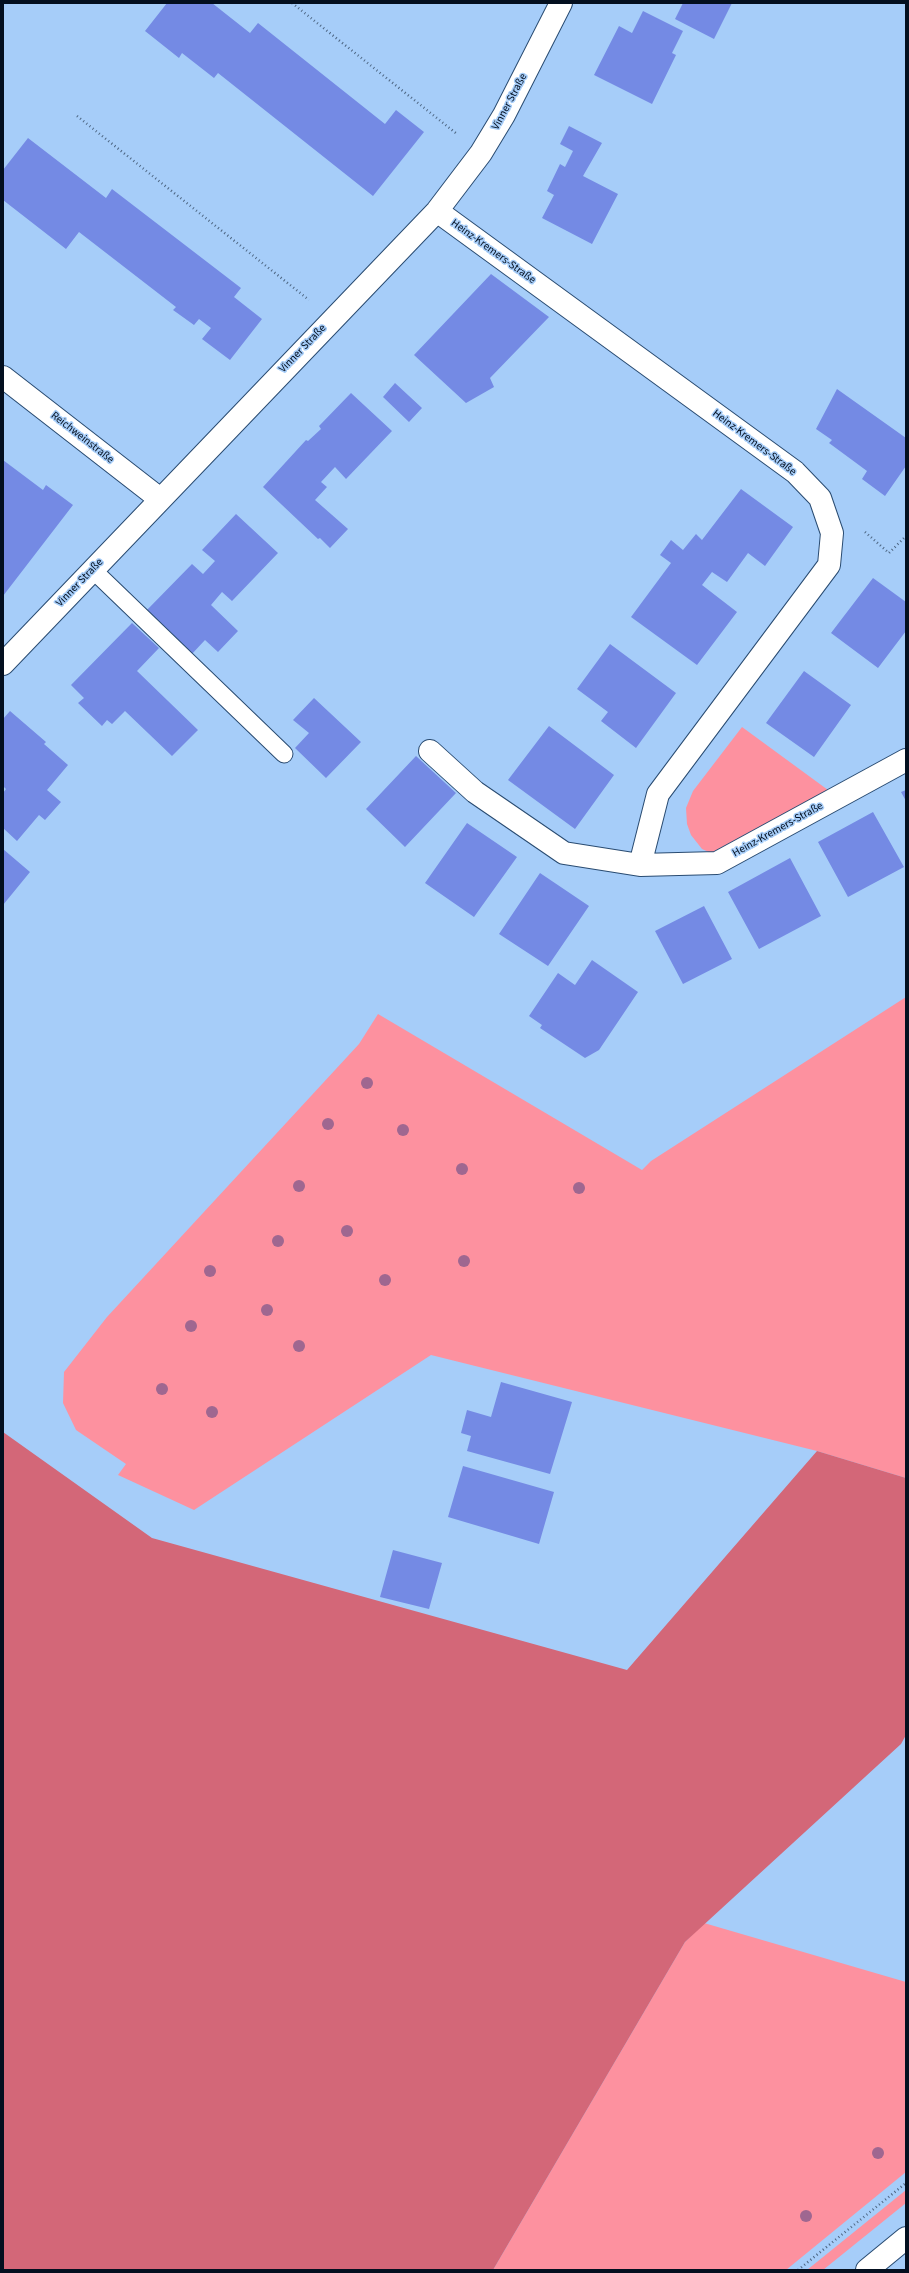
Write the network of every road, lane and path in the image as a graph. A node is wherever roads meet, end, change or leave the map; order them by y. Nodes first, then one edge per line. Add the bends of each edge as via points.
1 (292, 3) edge
2 (561, 3) edge
3 (77, 116) dead end
4 (481, 153) junction
5 (437, 211) junction
6 (332, 319) junction
7 (3, 377) edge
8 (160, 499) junction
9 (93, 570) junction
10 (3, 664) edge
11 (430, 751) dead end
12 (284, 754) dead end
13 (906, 760) edge
14 (640, 865) junction
15 (906, 2183) edge
16 (906, 2238) edge
17 (798, 2270) edge
18 (867, 2270) edge

1 - 4 path
2 - 4 street, Vinner Straße via 504,115
3 - 6 path
4 - 5 street, Vinner Straße
5 - 6 street, Vinner Straße
5 - 14 street, Heinz-Kremers-Straße via 794,472 820,498 832,533 829,565 658,794
6 - 8 street, Vinner Straße
7 - 8 street, Reichweinstraße
8 - 9 street, Vinner Straße
9 - 10 street, Vinner Straße
9 - 12 lane
11 - 14 street, Heinz-Kremers-Straße via 475,792 564,853
13 - 14 street, Heinz-Kremers-Straße via 717,863
15 - 17 path
16 - 18 street

